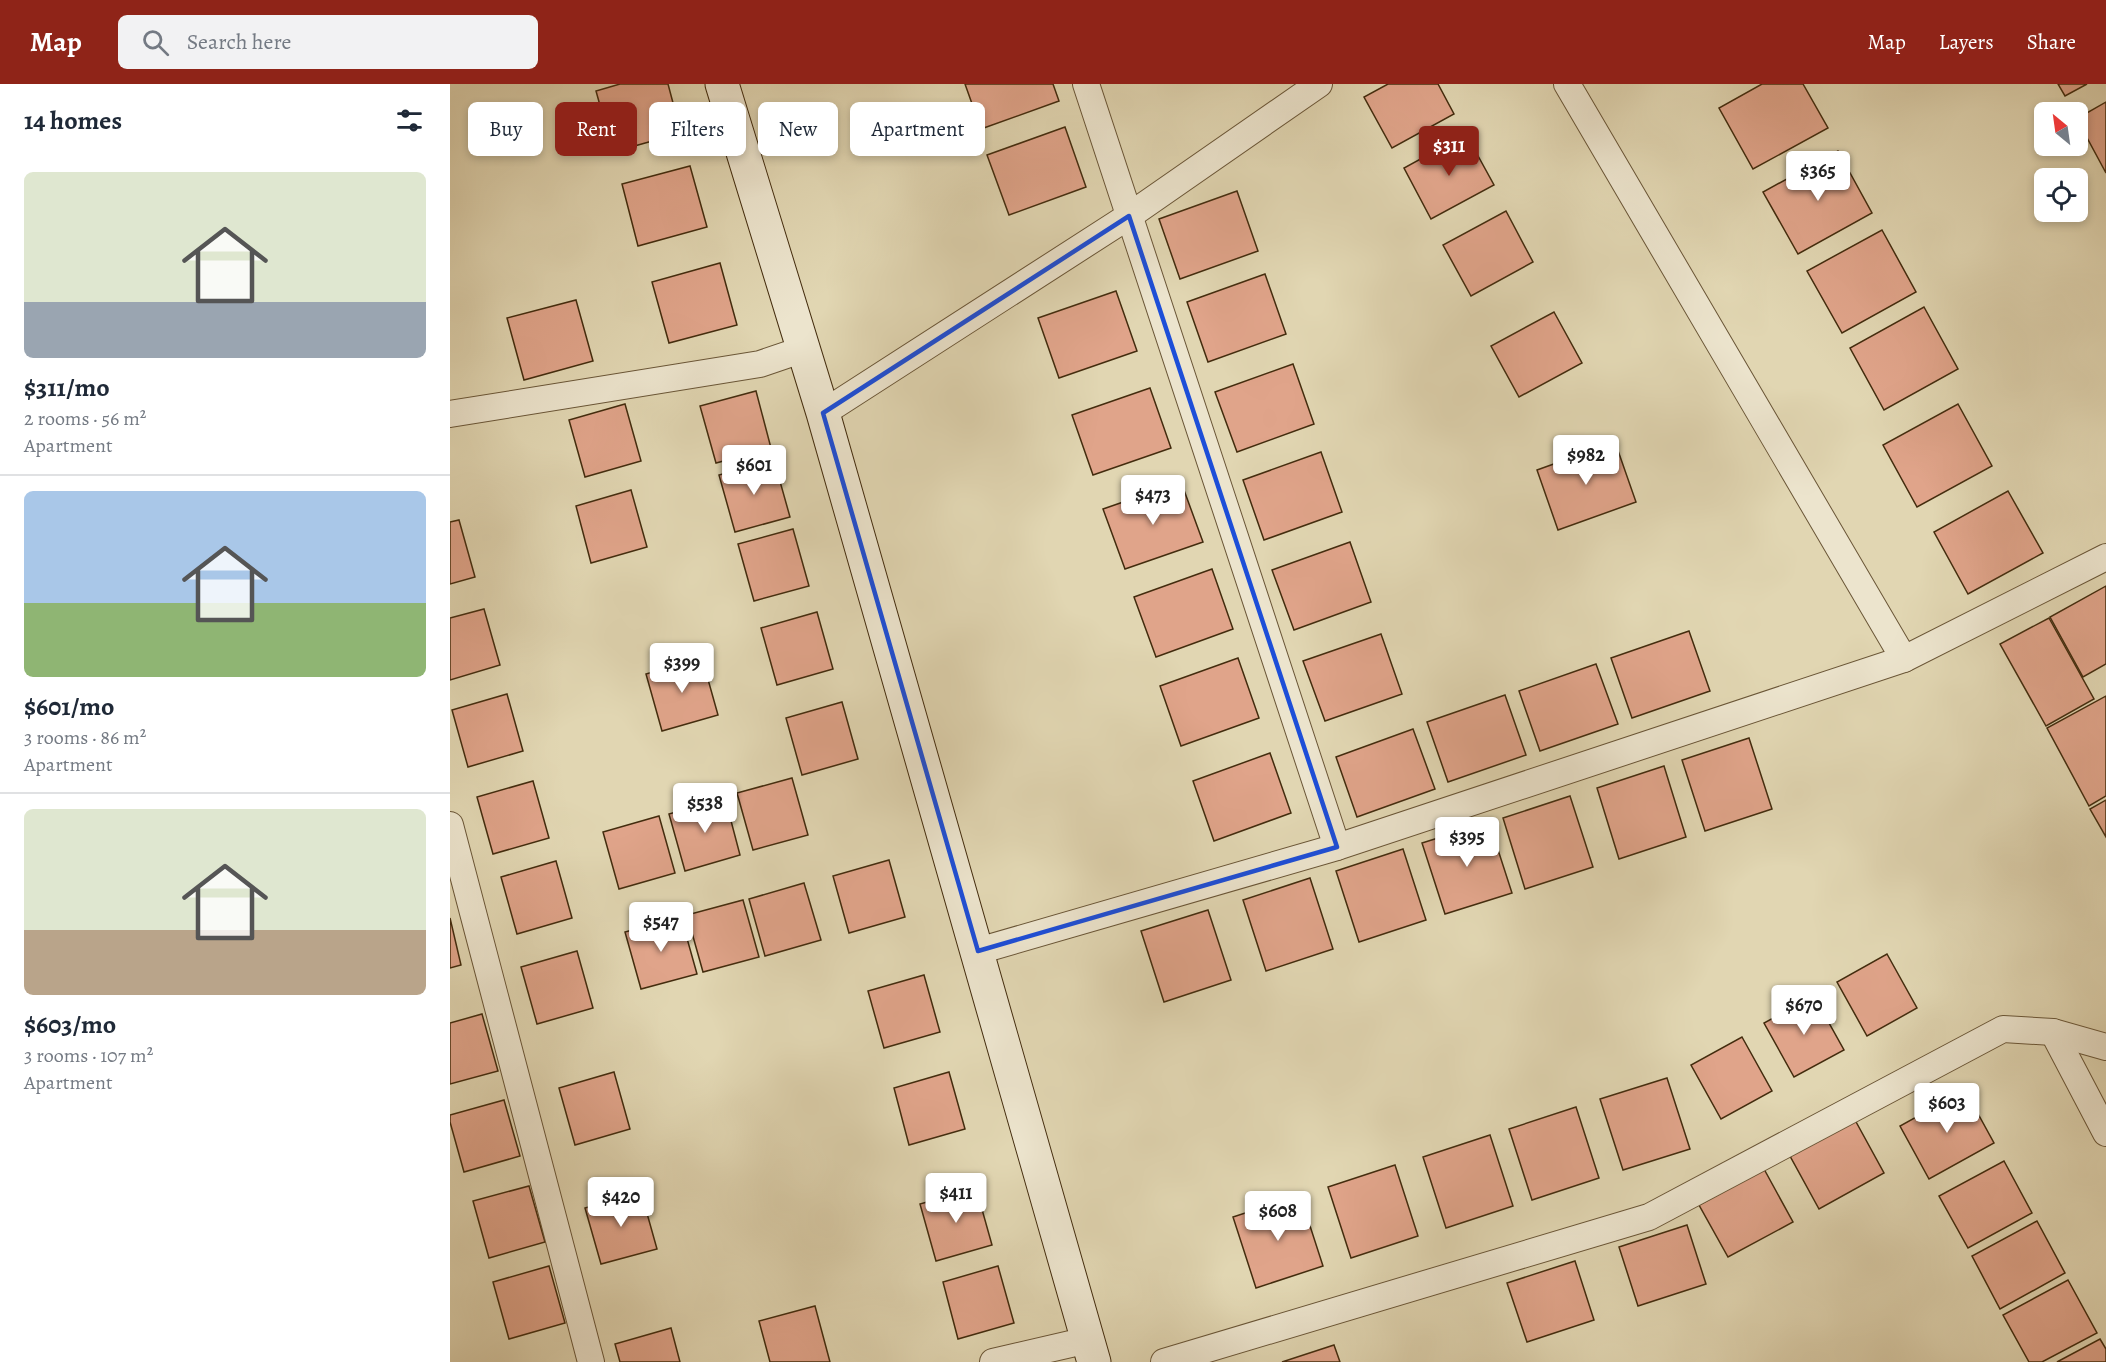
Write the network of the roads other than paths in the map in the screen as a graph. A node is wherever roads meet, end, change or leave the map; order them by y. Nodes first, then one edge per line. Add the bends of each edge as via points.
1 (722, 84) edge
2 (1086, 84) edge
3 (1319, 84) edge
4 (1567, 84) edge
5 (1129, 216) junction
6 (804, 349) junction
7 (823, 413) junction
8 (450, 414) edge
9 (2106, 557) edge
10 (1904, 659) junction
11 (450, 825) edge
12 (1338, 847) junction
13 (978, 951) junction
14 (2053, 1032) junction
15 (2106, 1047) edge
16 (2106, 1133) edge
17 (1091, 1351) edge
18 (591, 1362) edge
19 (993, 1362) edge
20 (1164, 1362) edge

1 - 6 main road
2 - 5 street
3 - 5 street
4 - 10 street
5 - 7 street
5 - 12 street
6 - 7 main road
6 - 8 street via 760,364
7 - 13 main road
9 - 10 street
10 - 12 street
11 - 18 street
12 - 13 street
13 - 17 main road
14 - 15 street
14 - 16 street
14 - 20 street via 2003,1029 1649,1217
17 - 19 street

